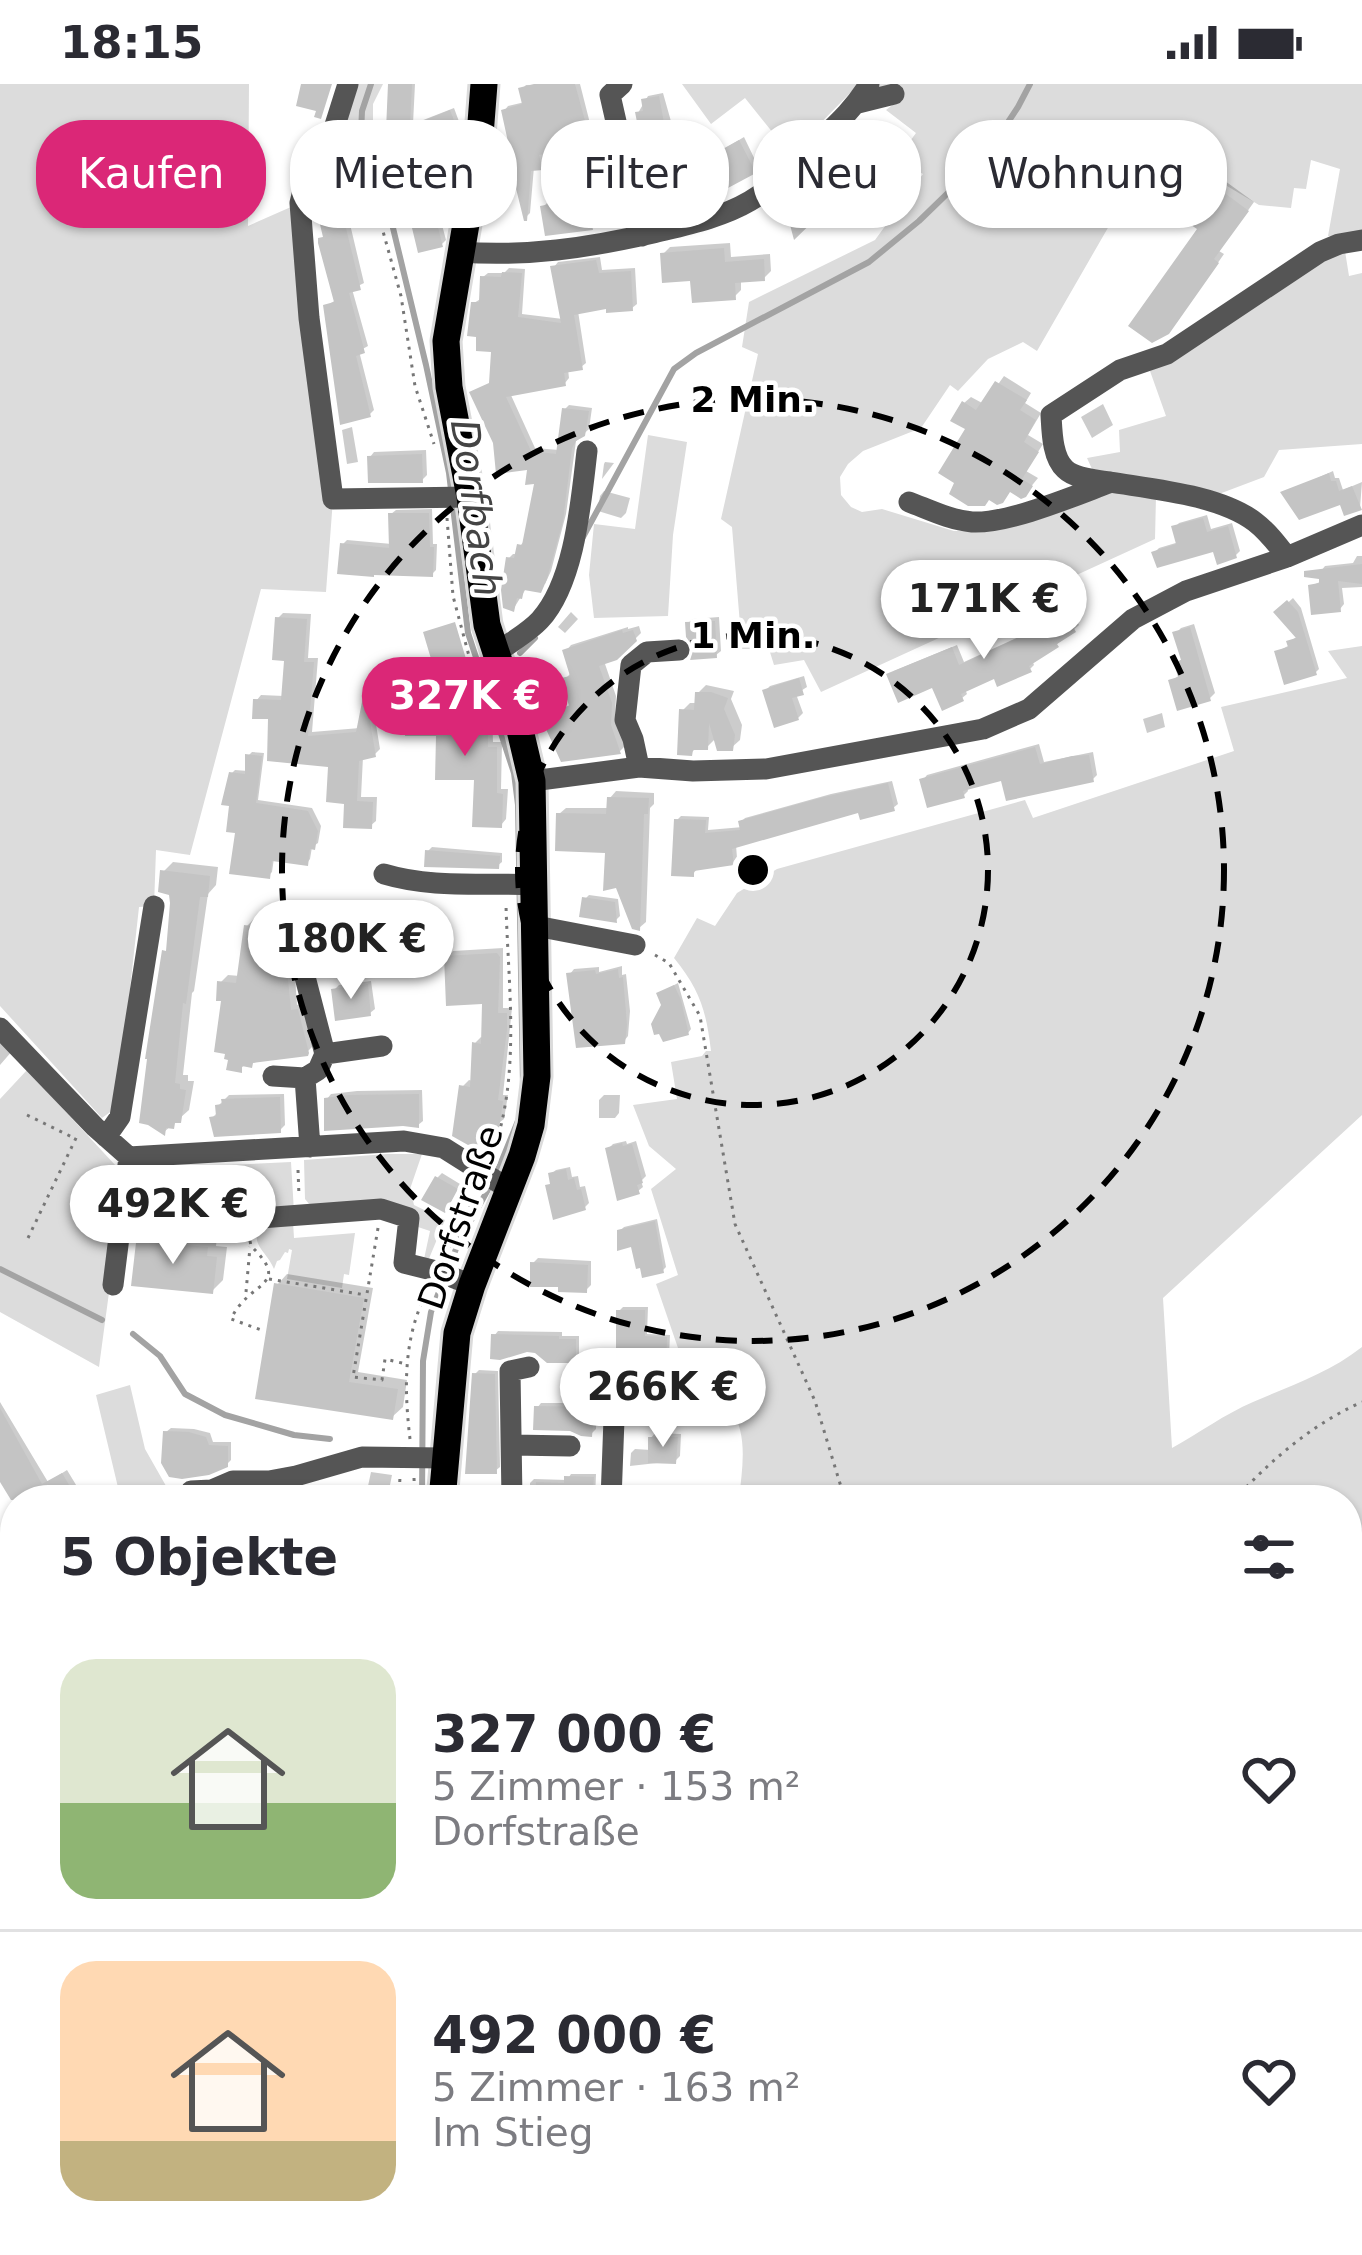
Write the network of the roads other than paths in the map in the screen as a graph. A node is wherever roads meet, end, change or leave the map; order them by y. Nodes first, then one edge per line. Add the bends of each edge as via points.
1 (348, 84) edge
2 (484, 84) edge
3 (622, 84) edge
4 (864, 94) edge
5 (894, 94) dead end
6 (642, 236) junction
7 (1362, 240) edge
8 (460, 252) junction
9 (587, 451) dead end
10 (1112, 482) junction
11 (457, 497) junction
12 (909, 502) dead end
13 (1362, 525) edge
14 (1287, 557) junction
15 (679, 650) dead end
16 (495, 654) junction
17 (639, 767) junction
18 (532, 781) junction
19 (384, 874) dead end
20 (520, 885) junction
21 (154, 906) dead end
22 (536, 926) junction
23 (635, 944) road end
24 (297, 946) dead end
25 (0, 1028) edge
26 (382, 1046) dead end
27 (325, 1054) junction
28 (273, 1076) dead end
29 (305, 1078) junction
30 (106, 1137) junction
31 (303, 1147) junction
32 (129, 1157) junction
33 (495, 1179) junction
34 (121, 1218) junction
35 (450, 1277) junction
36 (113, 1285) dead end
37 (529, 1367) dead end
38 (616, 1392) dead end
39 (513, 1445) junction
40 (570, 1446) dead end
41 (425, 1457) junction
42 (224, 1485) edge
43 (436, 1485) edge
44 (512, 1485) edge
45 (612, 1485) edge

1 - 11 street via 332,138 308,166 300,203 332,499
2 - 8 main road, Dorfstraße
3 - 6 street via 610,95
4 - 5 street
4 - 6 street via 749,202
6 - 8 street via 553,252
7 - 10 street via 1320,252 1167,354 1120,370 1051,415 1067,472
8 - 11 main road, Dorfstraße via 446,341
9 - 16 street via 580,518 558,594
10 - 12 street via 978,523
10 - 14 street via 1231,509
11 - 16 main road, Dorfstraße
13 - 14 street
14 - 17 street via 1186,591 1133,619 1029,709 983,729 766,769
15 - 17 street via 647,652 631,665 626,720
16 - 18 main road, Dorfstraße
17 - 18 street
18 - 20 main road, Dorfstraße
19 - 20 street
20 - 22 main road, Dorfstraße
21 - 30 street via 120,1117
22 - 23 street
22 - 33 main road, Dorfstraße via 531,1125
24 - 27 street
25 - 30 street
26 - 27 street
27 - 29 street
28 - 29 street
29 - 31 street
30 - 32 street
31 - 32 street
31 - 33 street via 404,1141 444,1148
32 - 34 street
33 - 35 main road, Dorfstraße
34 - 35 street via 194,1223 381,1209 409,1218 404,1263
34 - 36 street
35 - 41 main road, Dorfstraße via 458,1333
37 - 39 street via 510,1371
38 - 45 street
39 - 40 street
39 - 44 street
41 - 42 street via 362,1457 296,1477
41 - 43 main road, Dorfstraße

